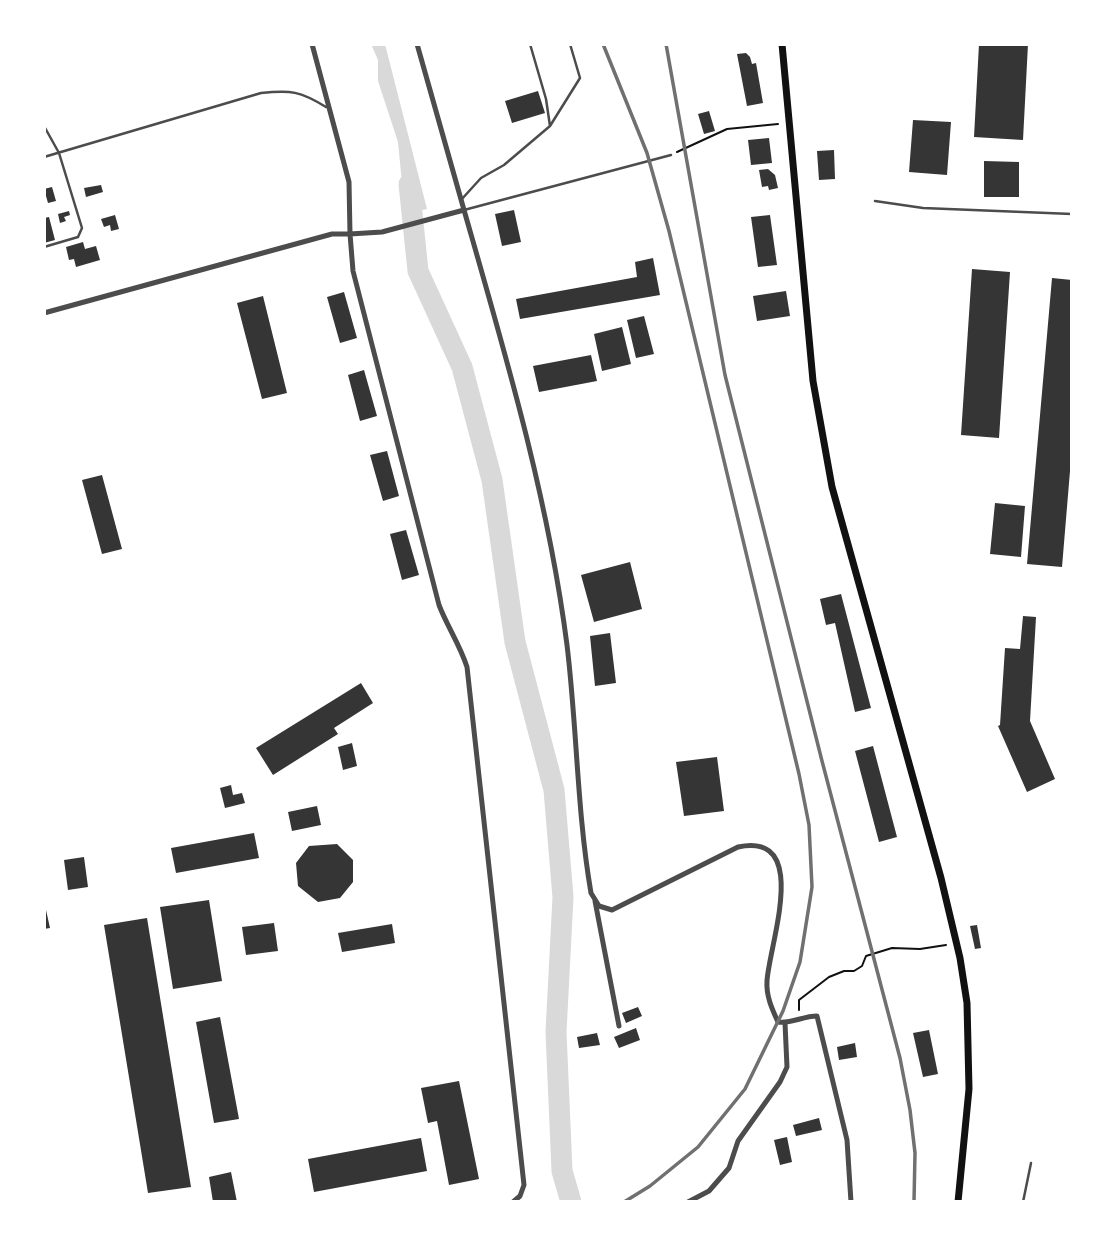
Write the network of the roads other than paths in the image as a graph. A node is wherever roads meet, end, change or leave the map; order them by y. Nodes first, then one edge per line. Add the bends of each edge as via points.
1 (312, 44) edge
2 (417, 44) edge
3 (530, 44) edge
4 (570, 44) edge
5 (782, 44) edge
6 (329, 108) junction
7 (44, 126) edge
8 (550, 126) junction
9 (59, 153) junction
10 (671, 155) road end
11 (44, 157) edge
12 (461, 200) junction
13 (875, 201) dead end
14 (464, 210) junction
15 (1072, 215) edge
16 (351, 234) junction
17 (44, 247) edge
18 (44, 313) edge
19 (594, 901) junction
20 (785, 1023) junction
21 (619, 1026) dead end
22 (1031, 1163) dead end
23 (513, 1202) edge
24 (688, 1202) edge
25 (851, 1202) edge
26 (958, 1202) edge
27 (1023, 1202) edge

1 - 6 street
2 - 12 street
3 - 8 lane
4 - 8 lane via 580,78
5 - 26 main road via 813,381 832,487 941,878 967,1003 968,1111
6 - 9 lane via 289,90 261,93
6 - 16 street via 349,183
7 - 9 lane
8 - 12 lane via 481,178
9 - 11 lane
9 - 17 lane via 82,228 78,237
10 - 14 lane
12 - 14 street
13 - 15 lane via 923,208
14 - 16 street via 382,232
14 - 19 street via 528,438 548,538 567,643
16 - 18 street via 332,234
16 - 23 street via 353,271 439,605 467,667 524,1185
19 - 20 street via 612,910 738,847 766,848 778,863 783,882 767,991 778,1022
19 - 21 street
20 - 24 street via 787,1067 780,1082 738,1141 729,1168 709,1191
20 - 25 street via 817,1016 820,1024 847,1140
22 - 27 lane

